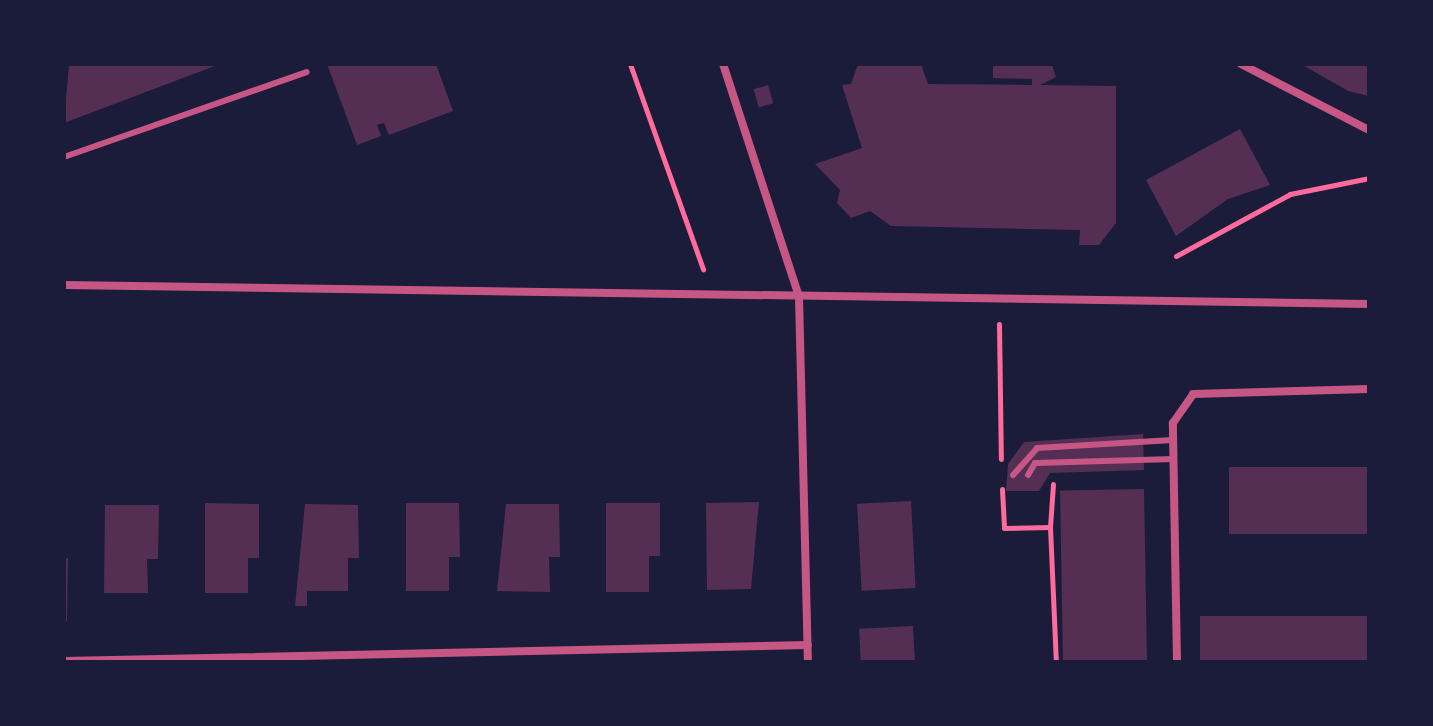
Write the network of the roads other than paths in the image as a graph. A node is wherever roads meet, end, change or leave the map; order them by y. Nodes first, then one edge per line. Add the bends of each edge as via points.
1 (723, 64) edge
2 (1241, 64) edge
3 (307, 72) dead end
4 (1369, 130) edge
5 (64, 157) edge
6 (64, 285) edge
7 (799, 297) junction
8 (1369, 304) edge
9 (1369, 389) edge
10 (1173, 440) junction
11 (1174, 459) junction
12 (1013, 475) dead end
13 (1028, 475) dead end
14 (808, 645) junction
15 (64, 661) edge
16 (808, 662) edge
17 (1177, 662) edge

1 - 7 street
2 - 4 street
3 - 5 lane
6 - 7 street
7 - 8 street
7 - 14 street
9 - 10 street via 1193,394 1173,423
10 - 11 street
10 - 12 lane via 1037,448
11 - 13 lane via 1035,463
11 - 17 street
14 - 15 street
14 - 16 street

